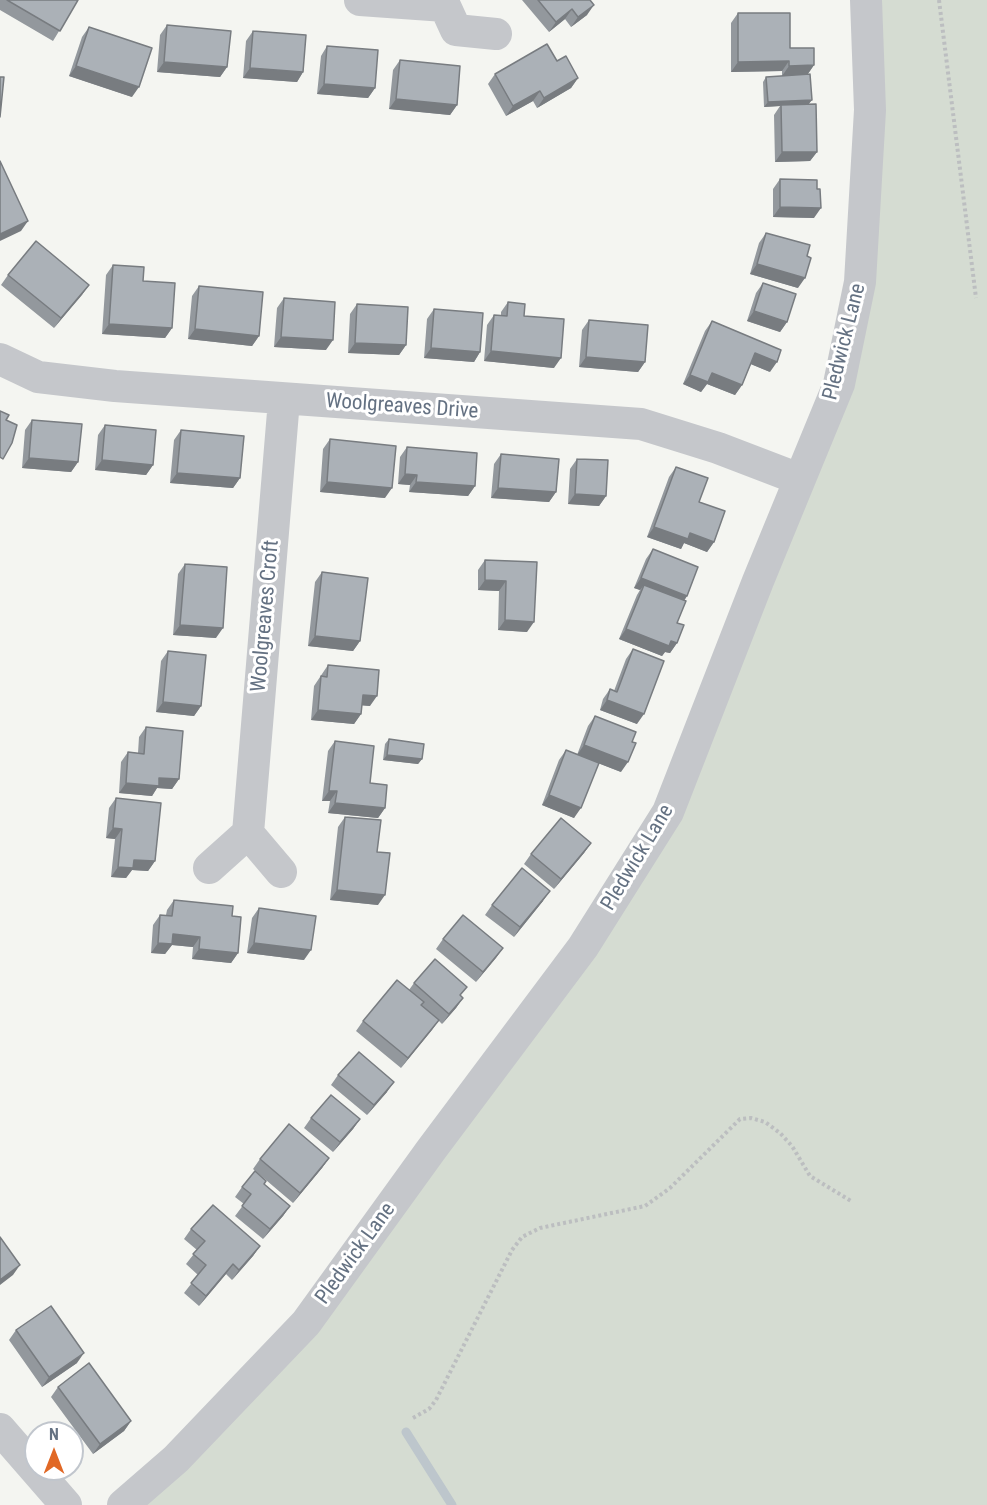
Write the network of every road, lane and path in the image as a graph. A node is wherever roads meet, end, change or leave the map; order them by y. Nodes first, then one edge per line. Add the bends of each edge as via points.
1 (360, 0) edge
2 (866, 0) edge
3 (939, 0) edge
4 (445, 3) edge
5 (496, 34) dead end
6 (976, 298) dead end
7 (0, 358) edge
8 (284, 400) junction
9 (799, 479) junction
10 (248, 833) junction
11 (209, 868) dead end
12 (281, 872) dead end
13 (850, 1201) dead end
14 (413, 1418) dead end
15 (0, 1429) edge
16 (66, 1505) edge
17 (123, 1505) edge

1 - 4 street
2 - 9 street, Pledwick Lane via 870,110 860,282 839,384
3 - 6 path
4 - 5 street via 456,30
7 - 8 street, Woolgreaves Drive via 38,378
8 - 9 street, Woolgreaves Drive via 641,424
8 - 10 street, Woolgreaves Croft
9 - 17 street, Pledwick Lane via 668,812 583,947 306,1323 176,1459
10 - 11 street
10 - 12 street
13 - 14 path via 810,1176 780,1133 765,1122 740,1119 670,1188 645,1206 540,1227 522,1237 436,1400
15 - 16 street

